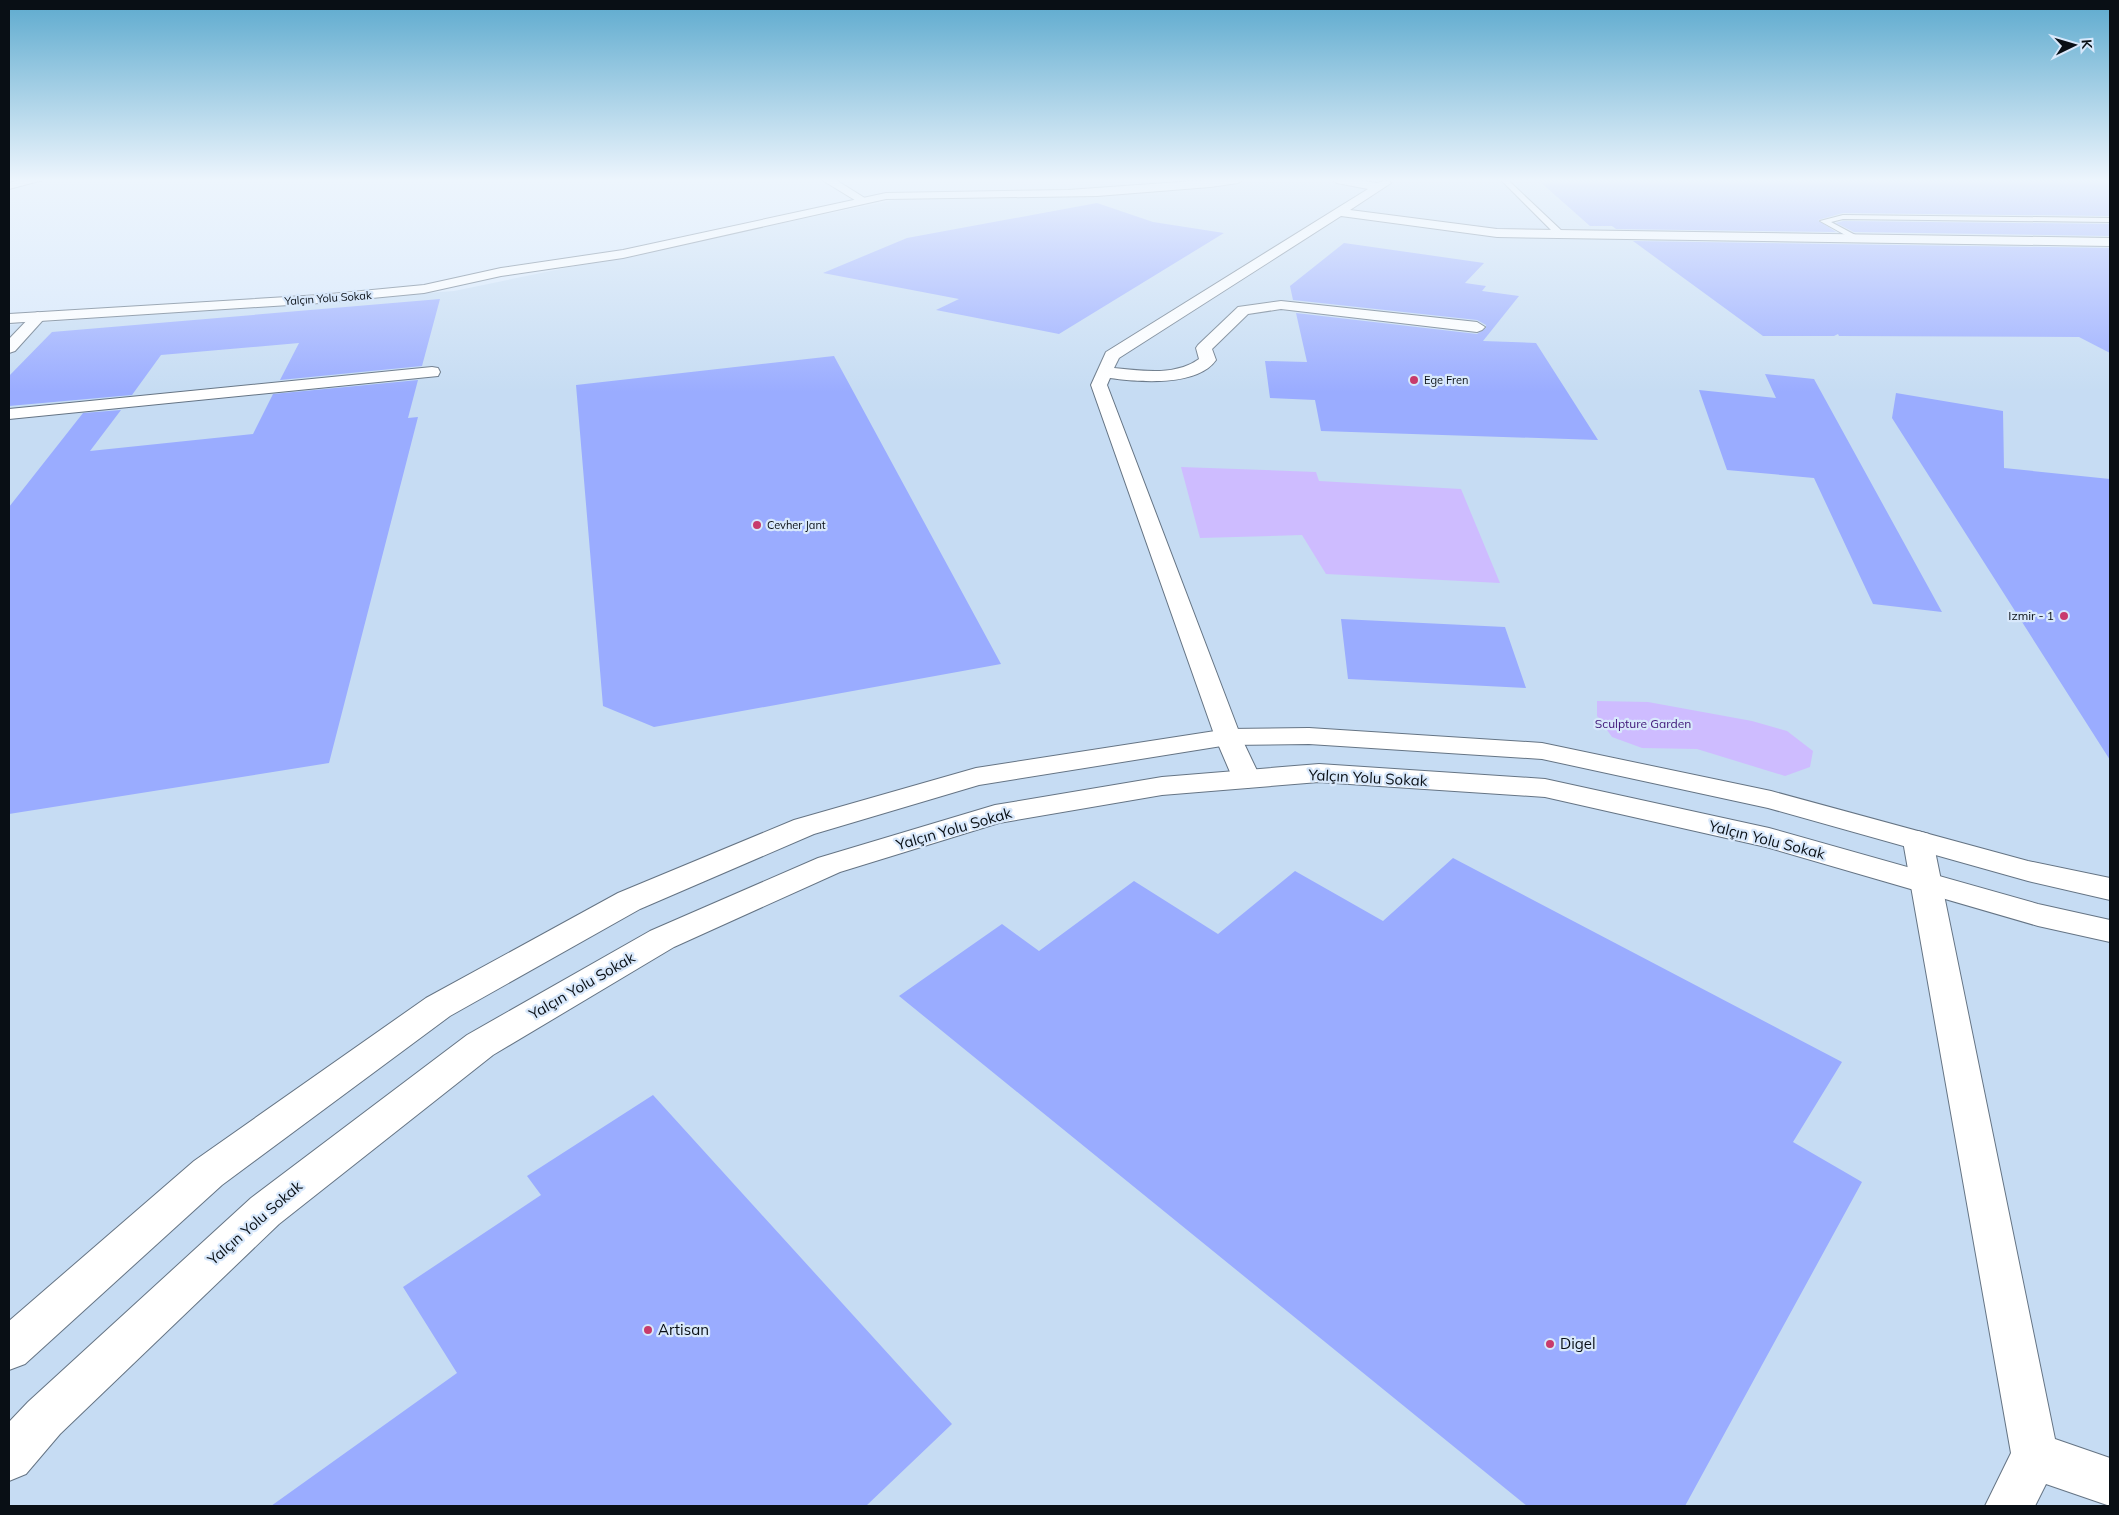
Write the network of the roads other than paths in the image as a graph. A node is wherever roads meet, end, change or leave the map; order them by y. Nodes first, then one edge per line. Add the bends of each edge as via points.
1 (638, 251) edge
2 (1276, 251) edge
3 (38, 317) junction
4 (9, 319) edge
5 (1478, 328) dead end
6 (9, 348) edge
7 (432, 372) dead end
8 (1104, 372) junction
9 (9, 414) edge
10 (1228, 737) junction
11 (1247, 779) junction
12 (1918, 841) junction
13 (1925, 883) junction
14 (2110, 889) edge
15 (2110, 931) edge
16 (9, 1350) edge
17 (2035, 1456) junction
18 (9, 1457) edge
19 (2110, 1482) edge
20 (2009, 1506) edge

1 - 3 street, Yalçın Yolu Sokak via 501,272 424,289
2 - 8 street via 1112,355
3 - 4 street, Yalçın Yolu Sokak
3 - 6 street
5 - 8 street via 1281,306 1243,310 1204,348 1208,360 1201,368 1158,376
7 - 9 street
8 - 10 street via 1099,385
10 - 11 street
10 - 12 street via 1309,736 1542,751 1771,800
10 - 16 street via 976,777 804,827 630,900 438,1007 382,1047 208,1174
11 - 13 street, Yalçın Yolu Sokak via 1319,773 1545,788 1769,838
11 - 18 street, Yalçın Yolu Sokak via 1162,786 995,814 829,865 662,939 480,1045 264,1211 44,1418
12 - 13 street
12 - 14 street
13 - 15 street, Yalçın Yolu Sokak via 2038,915
13 - 17 street
17 - 19 street
17 - 20 street

